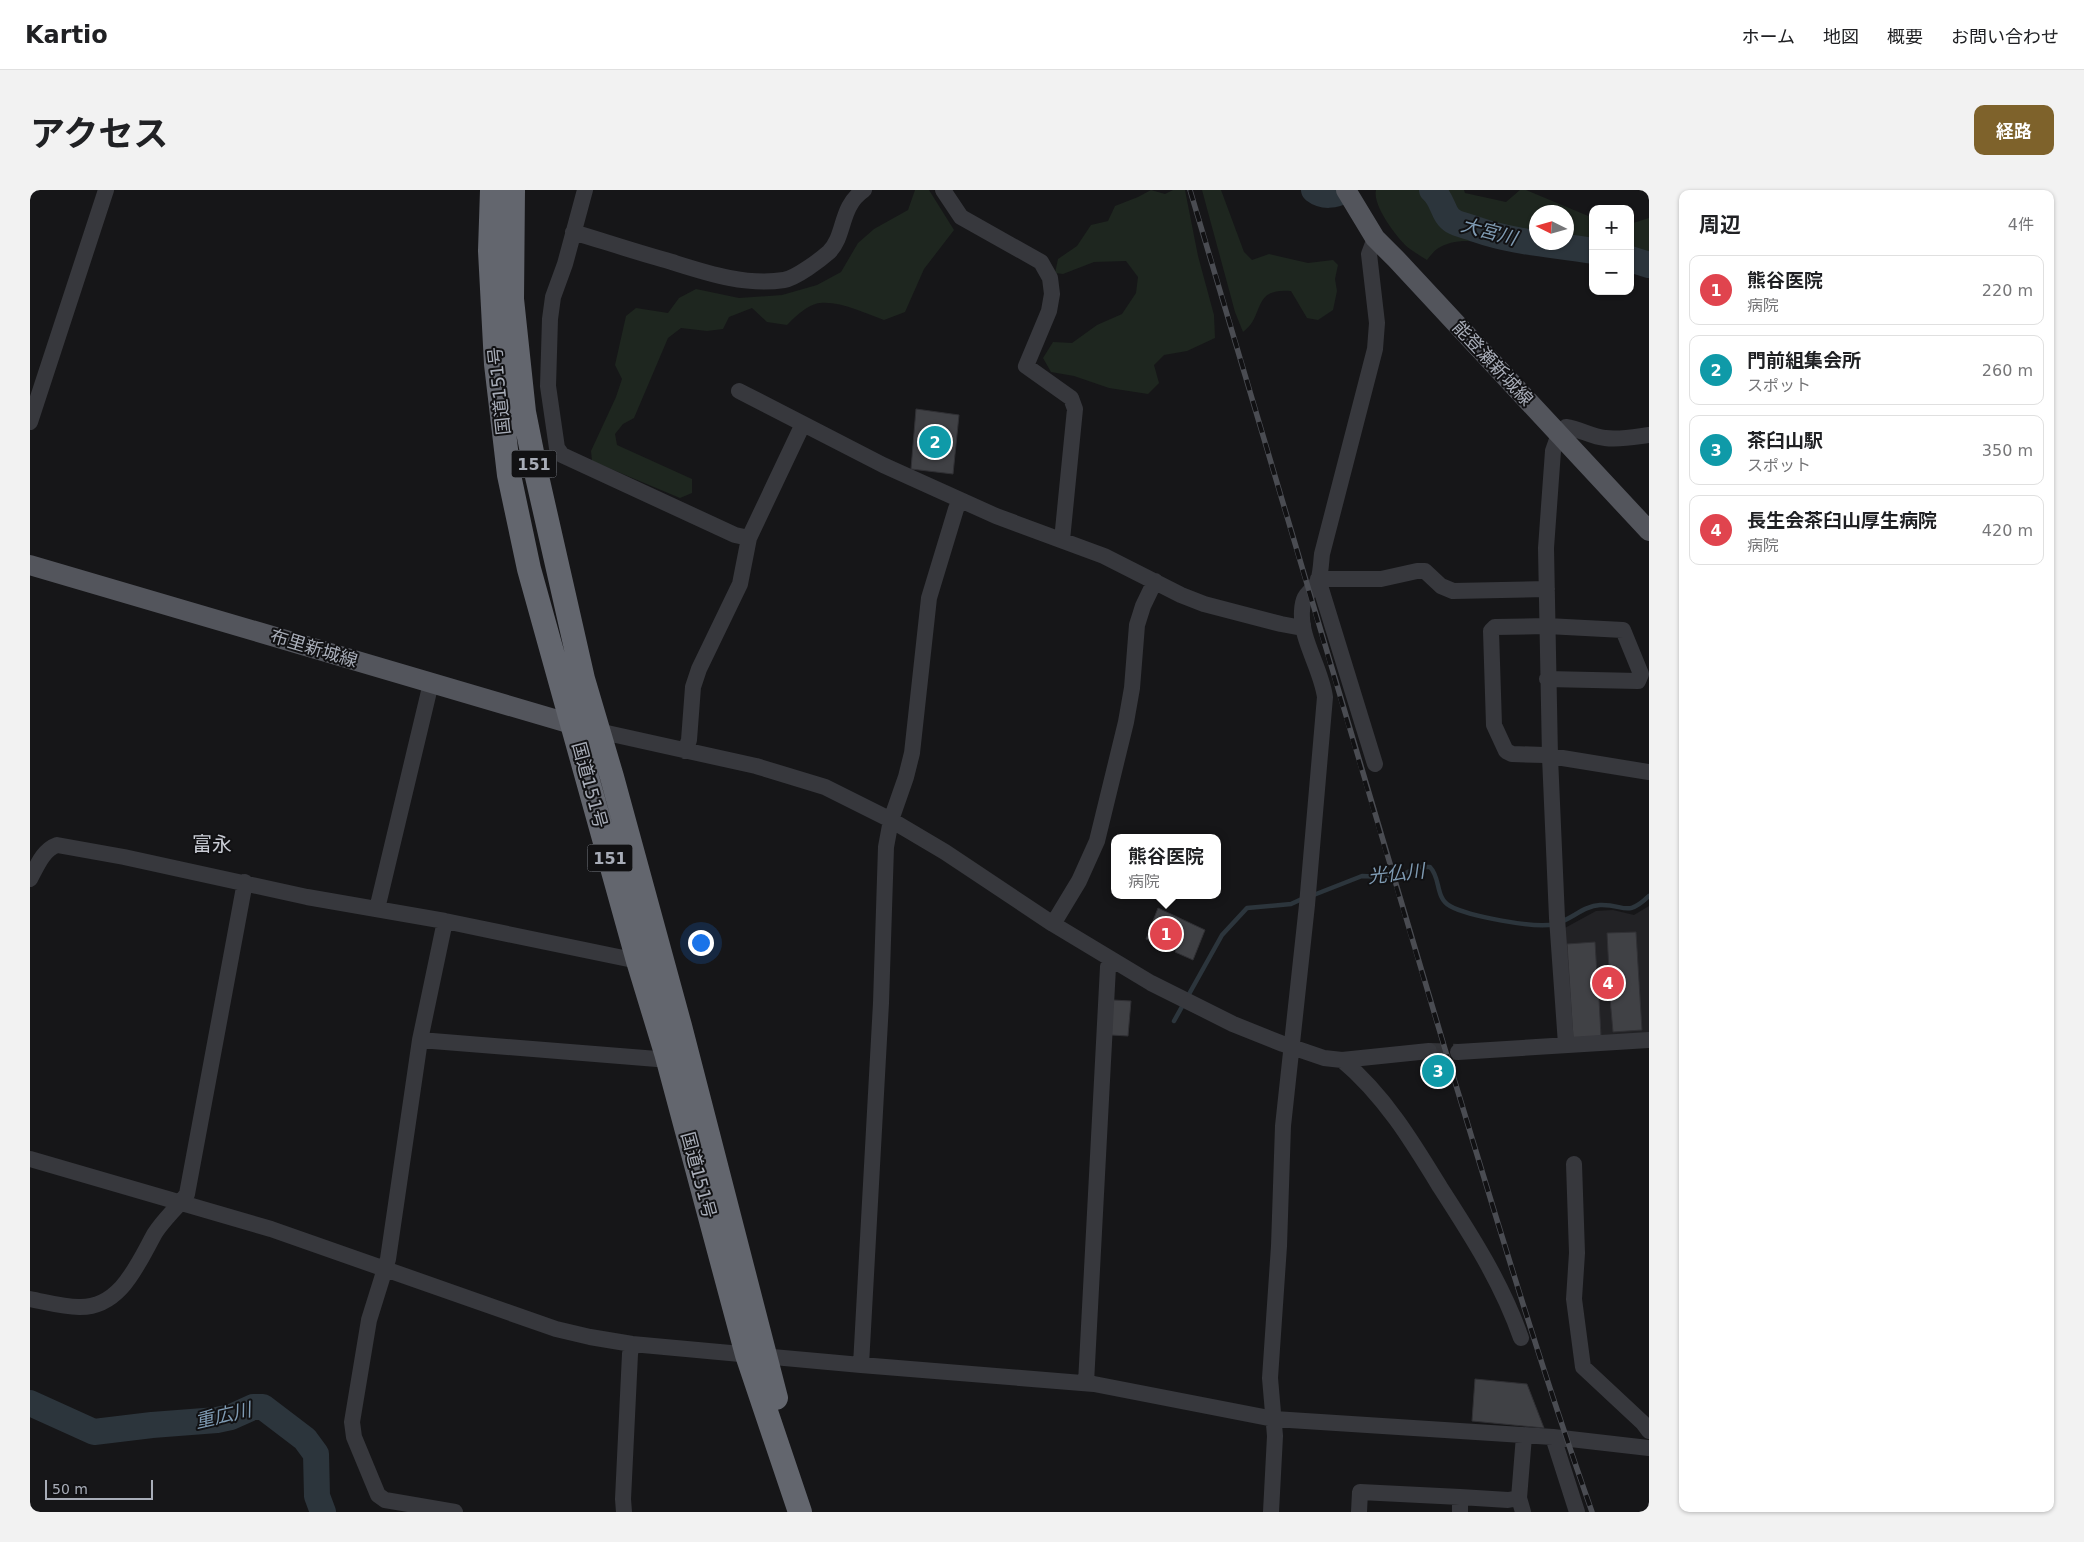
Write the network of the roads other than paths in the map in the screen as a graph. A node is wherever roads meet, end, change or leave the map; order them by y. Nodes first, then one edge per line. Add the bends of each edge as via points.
1 (106, 190) edge
2 (492, 190) edge
3 (513, 190) edge
4 (585, 190) edge
5 (864, 190) edge
6 (943, 190) edge
7 (1348, 195) edge
8 (573, 232) junction
9 (1375, 238) junction
10 (739, 391) dead end
11 (30, 422) edge
12 (804, 424) junction
13 (1559, 434) junction
14 (1649, 435) edge
15 (960, 500) junction
16 (1649, 530) edge
17 (749, 538) junction
18 (1062, 540) junction
19 (30, 565) edge
20 (1318, 579) junction
21 (1155, 581) junction
22 (1547, 589) junction
23 (1303, 625) junction
24 (1547, 626) junction
25 (1547, 679) junction
26 (431, 682) junction
27 (574, 725) junction
28 (598, 731) junction
29 (685, 751) junction
30 (1550, 757) junction
31 (1375, 764) dead end
32 (1649, 772) edge
33 (891, 820) junction
34 (30, 879) edge
35 (245, 882) junction
36 (377, 909) junction
37 (445, 921) junction
38 (1053, 924) junction
39 (1110, 959) junction
40 (638, 961) junction
41 (420, 1040) junction
42 (1649, 1040) edge
43 (1566, 1044) junction
44 (1291, 1046) junction
45 (666, 1052) junction
46 (1429, 1052) tunnel mouth
47 (1458, 1052) tunnel mouth
48 (1342, 1060) junction
49 (30, 1159) edge
50 (1574, 1164) dead end
51 (182, 1201) junction
52 (385, 1268) junction
53 (30, 1299) edge
54 (1521, 1338) dead end
55 (632, 1344) junction
56 (756, 1355) junction
57 (861, 1365) junction
58 (1086, 1383) junction
59 (1274, 1419) junction
60 (1649, 1431) edge
61 (1524, 1436) junction
62 (1553, 1437) junction
63 (1649, 1448) edge
64 (1460, 1504) edge
65 (1521, 1505) edge
66 (455, 1512) edge
67 (624, 1512) edge
68 (801, 1512) edge
69 (1272, 1512) edge
70 (1359, 1512) edge
71 (1577, 1512) edge

1 - 11 street
2 - 27 highway, 国道151号 / 151 via 490,251 496,364 509,475 529,569
3 - 28 highway, 国道151号 / 151 via 512,299 524,412 582,679
4 - 8 street
5 - 8 street via 847,208 835,245 829,252 785,280 717,276
6 - 18 street via 961,217 1041,262 1050,278 1049,311 1026,366 1071,398 1074,409
7 - 9 main road, 能登瀬新城線
8 - 17 street via 553,297 550,320 548,386 557,448 562,455 735,535
9 - 13 main road, 能登瀬新城線
9 - 20 street via 1369,254 1377,324 1375,349
10 - 12 street
12 - 15 street
12 - 17 street
13 - 14 street via 1566,427 1603,438
13 - 16 main road, 能登瀬新城線
13 - 22 street via 1553,451 1546,548
15 - 18 street
15 - 33 street via 930,598 912,753
17 - 29 street via 740,584 693,687 689,740
18 - 21 street
19 - 26 main road, 布里新城線
20 - 22 street via 1381,579 1425,571 1441,586 1453,591
20 - 23 street via 1304,596
20 - 31 street
21 - 23 street via 1204,604 1281,624
21 - 38 street via 1137,625 1126,722 1097,841 1079,881
22 - 24 street
23 - 44 street via 1323,681 1325,697
24 - 25 street
24 - 25 street via 1622,630 1641,674 1638,681
24 - 30 street via 1495,627 1491,630 1494,725 1506,751
25 - 30 street
26 - 27 main road, 布里新城線
26 - 36 street
27 - 28 main road, 布里新城線
27 - 40 highway, 国道151号 / 151
28 - 29 street
28 - 56 highway, 国道151号 / 151 via 678,1017
29 - 33 street via 756,766 825,787
30 - 32 street
30 - 43 street
33 - 38 street
33 - 57 street via 886,847
34 - 35 street via 45,853 57,845
35 - 36 street
35 - 51 street via 187,1194
36 - 37 street
37 - 40 street
37 - 41 street
38 - 39 street
39 - 44 street via 1183,1000
39 - 58 street
40 - 45 highway, 国道151号 / 151
41 - 45 street via 657,1060
41 - 52 street
42 - 43 street
43 - 47 street
44 - 48 street via 1324,1058
44 - 59 street via 1282,1126 1279,1246 1270,1378
45 - 56 highway, 国道151号 / 151
46 - 48 street
48 - 54 street via 1399,1121 1490,1268 1509,1304
49 - 51 street
50 - 60 street via 1577,1253 1574,1299 1583,1367
51 - 52 street
51 - 53 street via 157,1231 130,1278 117,1293 97,1305 80,1307
52 - 55 street via 556,1329
52 - 66 street via 369,1320 352,1422 354,1437 378,1495 385,1500
55 - 56 street
55 - 67 street via 622,1499
56 - 57 street
56 - 68 highway, 国道151号 / 151
57 - 58 street
58 - 59 street
59 - 61 street
59 - 69 street
61 - 62 street
61 - 65 street
62 - 63 street
62 - 71 street
64 - 65 street via 1508,1500
64 - 70 street via 1360,1492

